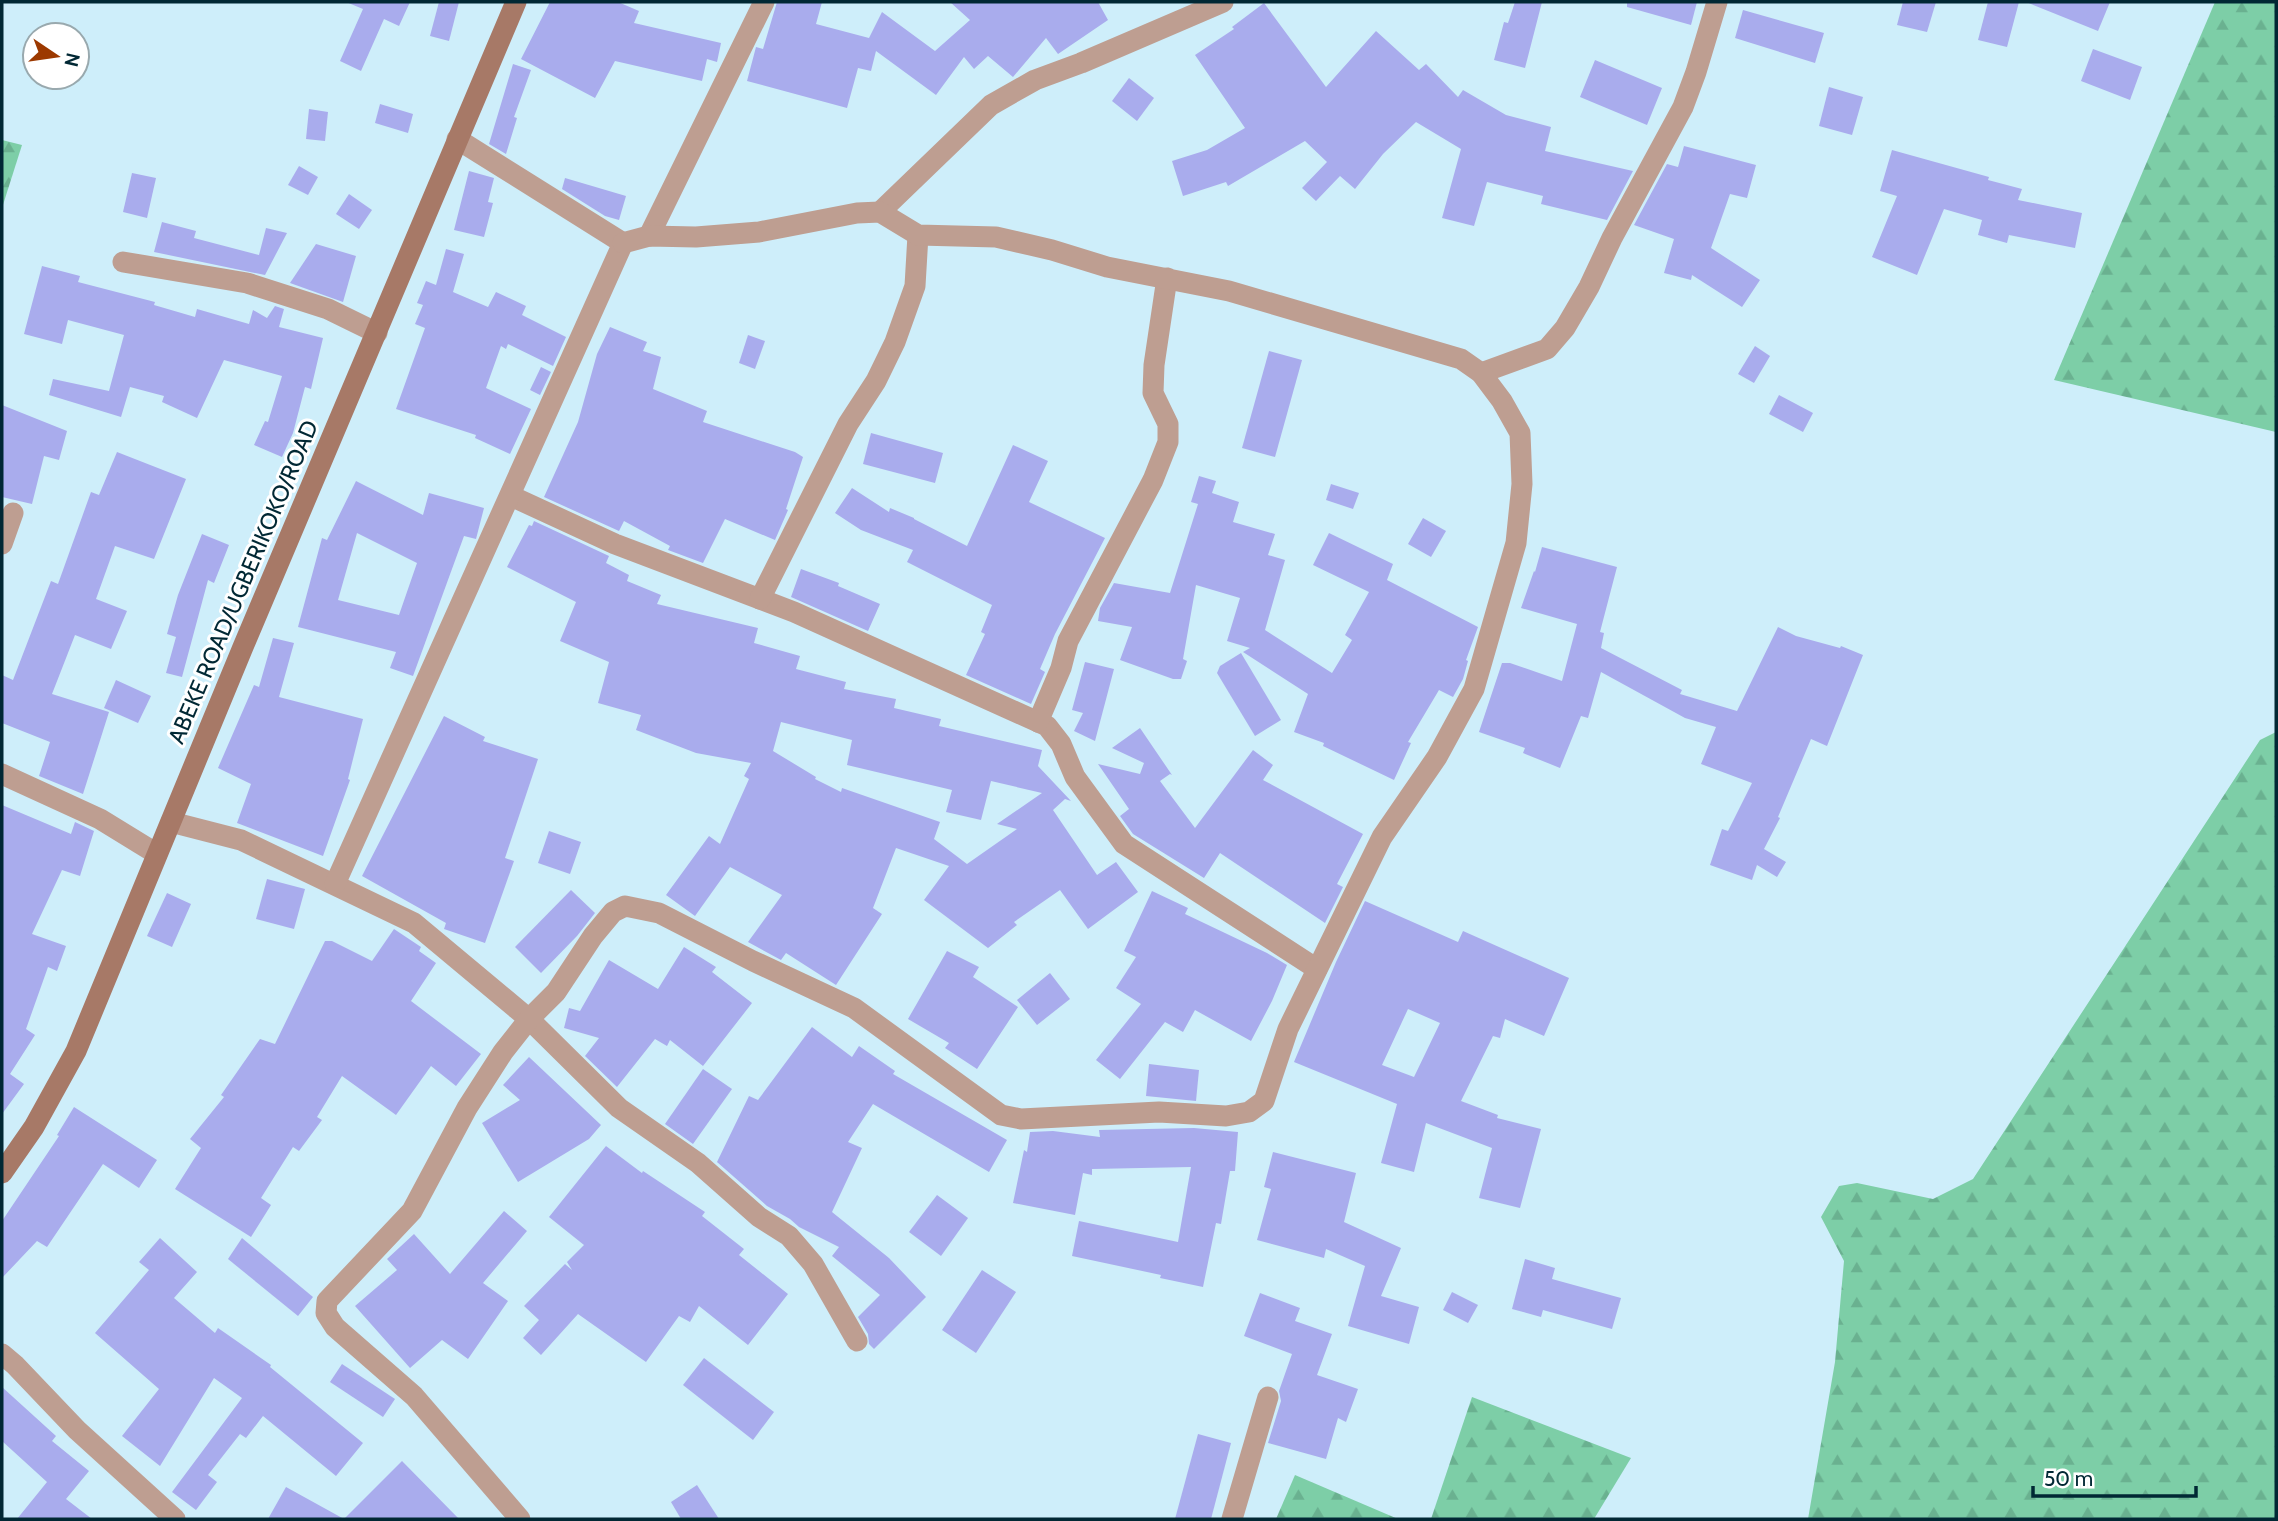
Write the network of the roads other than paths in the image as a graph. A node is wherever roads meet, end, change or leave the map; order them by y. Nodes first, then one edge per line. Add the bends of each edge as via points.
1 (516, 2) edge
2 (764, 2) edge
3 (1223, 2) edge
4 (1717, 2) edge
5 (457, 139) junction
6 (880, 212) junction
7 (918, 235) junction
8 (649, 236) junction
9 (623, 243) junction
10 (123, 262) dead end
11 (1167, 278) junction
12 (377, 333) junction
13 (1481, 373) junction
14 (511, 496) junction
15 (13, 513) dead end
16 (2, 544) edge
17 (760, 599) junction
18 (1038, 722) junction
19 (2, 774) edge
20 (171, 822) junction
21 (157, 854) junction
22 (335, 884) junction
23 (1317, 969) junction
24 (529, 1019) junction
25 (2, 1173) edge
26 (857, 1341) dead end
27 (2, 1354) edge
28 (1268, 1398) dead end
29 (175, 1519) edge
30 (520, 1519) edge
31 (1232, 1519) edge

1 - 5 street, ABEKE ROAD/UGBERIKOKO/ROAD
2 - 8 street
3 - 6 street via 1035,80 991,105
4 - 13 street via 1683,107 1565,328 1547,349
5 - 9 street
5 - 12 street, ABEKE ROAD/UGBERIKOKO/ROAD
6 - 7 street
6 - 8 street via 759,232
7 - 11 street via 996,237
7 - 17 street via 915,286 895,342
8 - 9 street
9 - 14 street
10 - 12 street via 247,284 328,310
11 - 13 street via 1425,347 1461,359
11 - 18 street via 1153,393 1168,424 1168,442 1153,480 1068,641
12 - 20 street, ABEKE ROAD/UGBERIKOKO/ROAD
13 - 23 street via 1520,433 1522,484 1516,543 1492,633 1474,689 1437,758 1382,837
14 - 17 street via 615,544
14 - 22 street
15 - 16 street
17 - 18 street
18 - 23 street via 1061,744 1075,777 1124,844
19 - 21 street via 100,819
20 - 21 street, ABEKE ROAD/UGBERIKOKO/ROAD
20 - 22 street via 241,840
21 - 25 street, ABEKE ROAD/UGBERIKOKO/ROAD via 76,1051
22 - 24 street via 414,923
23 - 24 street via 1288,1030 1264,1101 1249,1112 1226,1116 1159,1112 1021,1119 1001,1115 854,1008 638,907 625,906 613,912 556,992
24 - 26 street via 619,1108 698,1163 759,1217 789,1236 813,1264
24 - 30 street via 467,1108 412,1211 327,1301 326,1313 335,1327 414,1396
27 - 29 street via 76,1430
28 - 31 street

